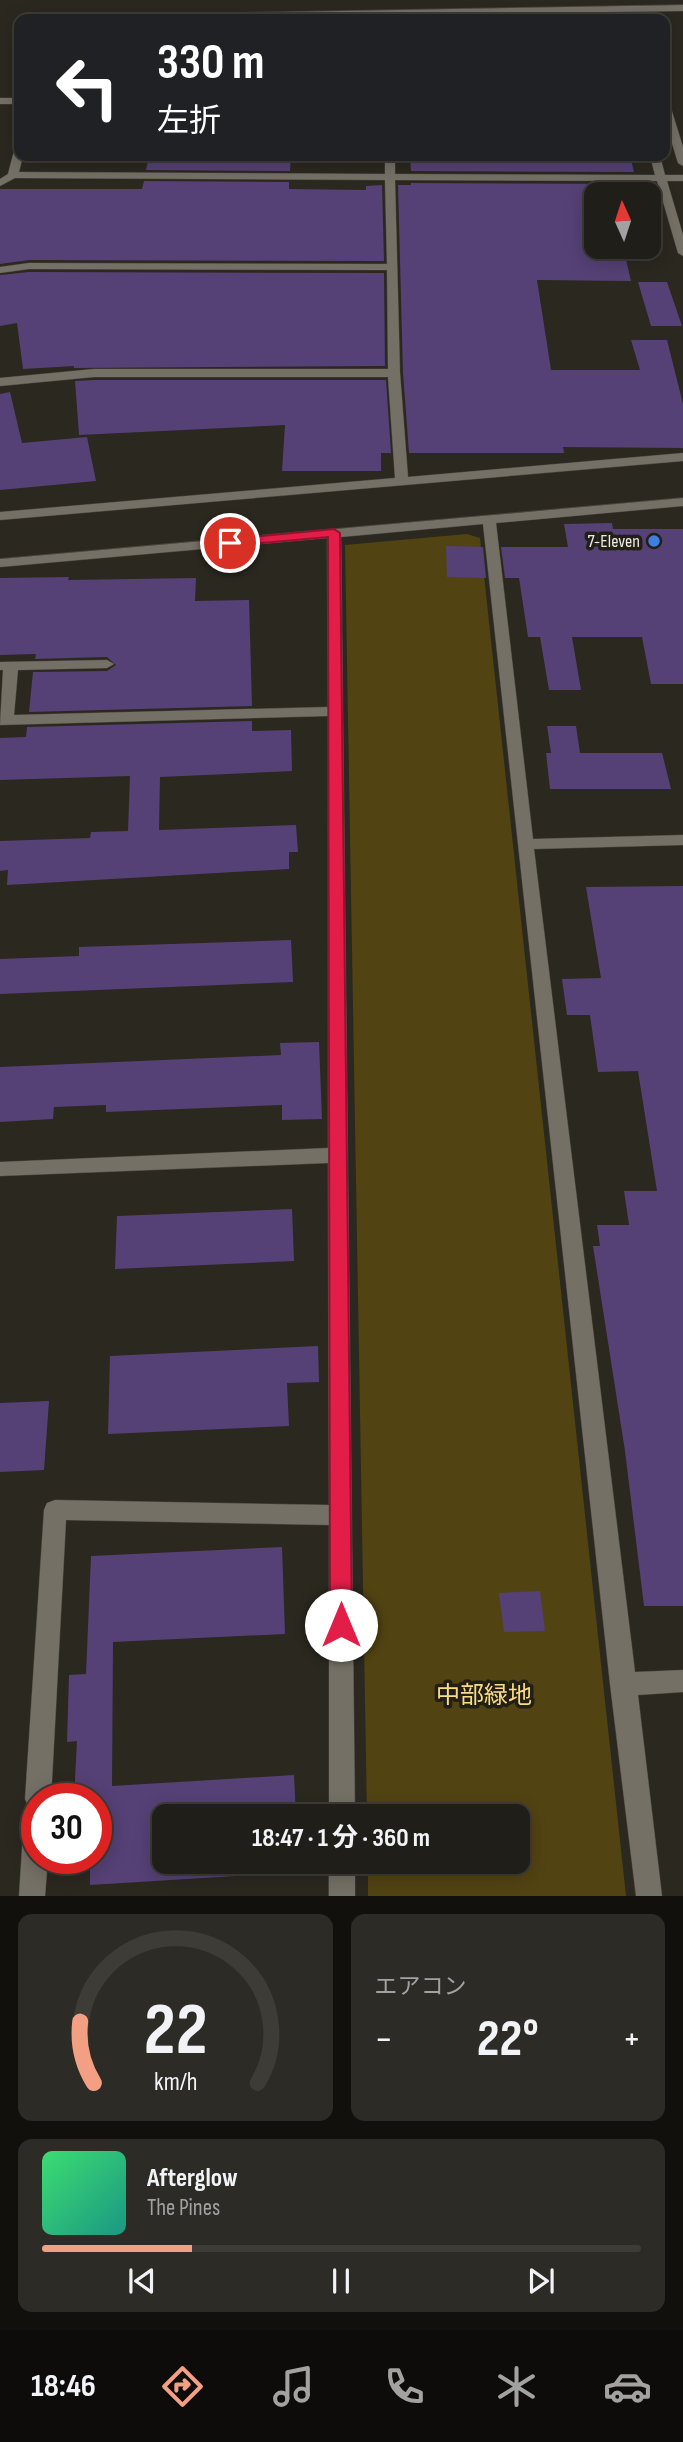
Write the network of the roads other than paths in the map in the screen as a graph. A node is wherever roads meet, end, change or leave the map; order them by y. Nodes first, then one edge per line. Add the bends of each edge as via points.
1 (614, 4) edge
2 (634, 4) edge
3 (683, 8) edge
4 (409, 14) edge
5 (670, 121) edge
6 (17, 161) edge
7 (390, 161) edge
8 (656, 161) edge
9 (683, 163) edge
10 (13, 175) junction
11 (391, 177) junction
12 (661, 178) junction
13 (683, 178) edge
14 (0, 183) edge
15 (683, 253) edge
16 (392, 267) junction
17 (0, 270) edge
18 (394, 373) junction
19 (0, 382) edge
20 (683, 457) edge
21 (402, 483) junction
22 (683, 502) edge
23 (0, 516) edge
24 (489, 519) junction
25 (334, 533) junction
26 (0, 563) edge
27 (107, 664) dead end
28 (5, 665) edge
29 (336, 711) junction
30 (3, 720) edge
31 (683, 840) edge
32 (525, 844) junction
33 (339, 1155) junction
34 (0, 1169) edge
35 (340, 1515) junction
36 (683, 1681) edge
37 (622, 1684) junction
38 (39, 1783) edge
39 (342, 1804) edge
40 (33, 1874) edge
41 (342, 1874) edge
42 (32, 1896) edge
43 (342, 1896) edge
44 (649, 1896) edge

1 - 2 street
1 - 4 street
2 - 3 street
5 - 9 street
6 - 10 street
7 - 11 street
8 - 12 street
10 - 11 street
10 - 14 street
11 - 12 street
11 - 16 street
12 - 13 street
12 - 15 street
16 - 17 street via 29,266
16 - 18 street
18 - 19 street via 94,373
18 - 21 street
20 - 21 street
21 - 23 street
22 - 24 street
24 - 25 street
24 - 32 street
25 - 26 street
25 - 29 street
27 - 28 street
28 - 30 street
29 - 30 street
29 - 33 street
31 - 32 street
32 - 37 street
33 - 34 street
33 - 35 street
35 - 38 street via 55,1510
35 - 39 street
36 - 37 street
37 - 44 street
40 - 42 street
41 - 43 street

